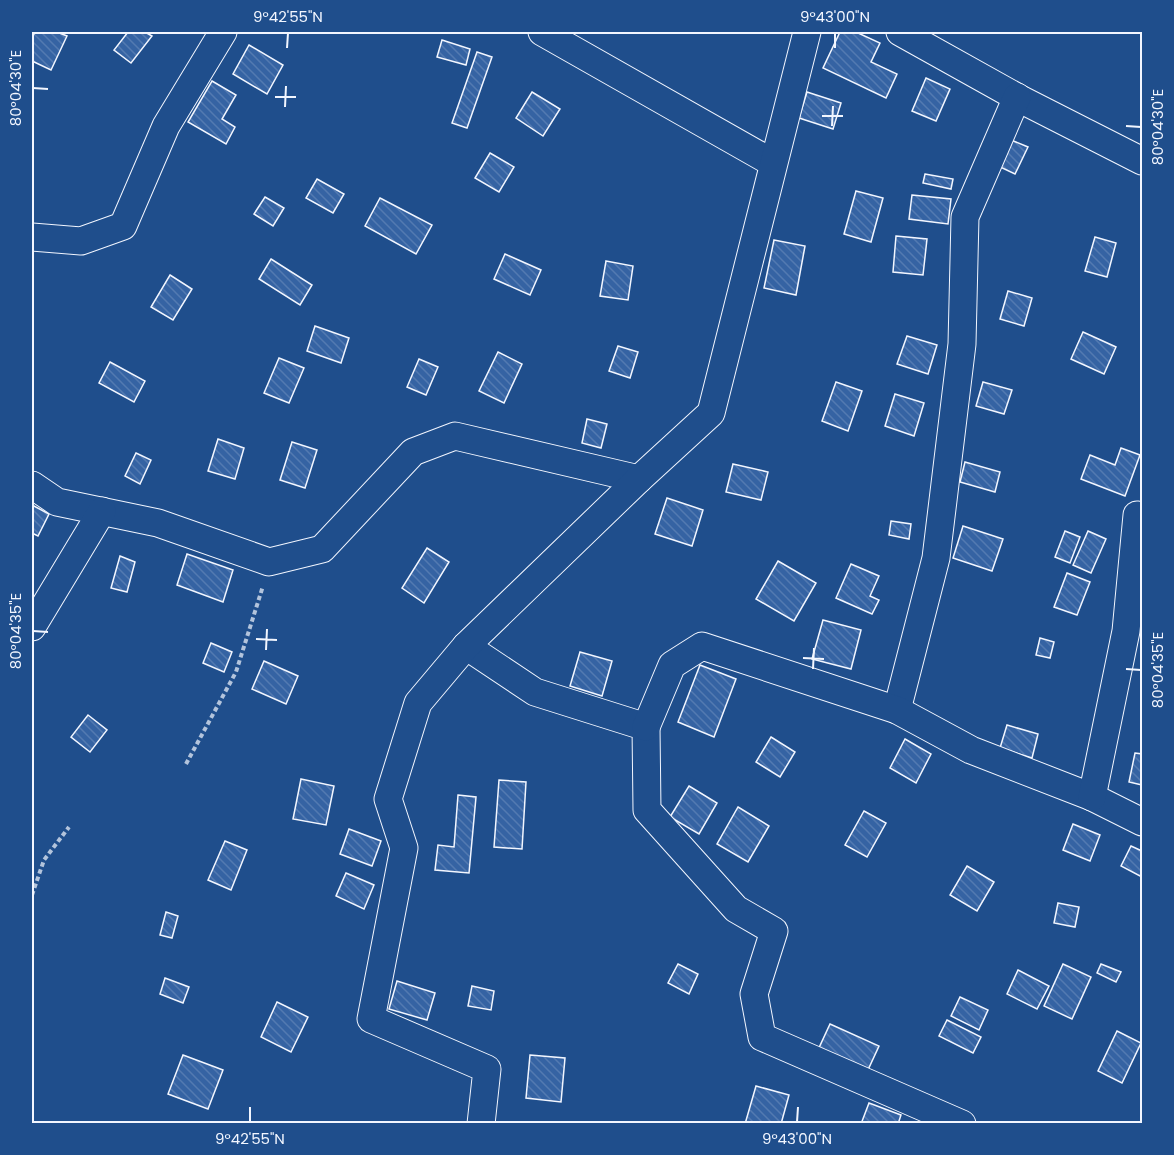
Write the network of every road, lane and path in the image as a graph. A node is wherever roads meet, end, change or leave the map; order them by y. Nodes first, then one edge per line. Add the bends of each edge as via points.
1 (223, 32) edge
2 (542, 32) edge
3 (807, 32) edge
4 (900, 32) edge
5 (1017, 97) junction
6 (1143, 161) edge
7 (773, 163) junction
8 (32, 237) edge
9 (639, 479) junction
10 (32, 485) edge
11 (102, 511) junction
12 (1143, 516) edge
13 (269, 562) junction
14 (32, 627) edge
15 (466, 646) junction
16 (897, 710) junction
17 (646, 727) junction
18 (186, 764) dead end
19 (1092, 796) junction
20 (1143, 822) edge
21 (69, 827) dead end
22 (32, 895) edge
23 (481, 1124) edge
24 (962, 1124) edge

1 - 8 street via 166,126 123,226 81,241
2 - 7 street
3 - 7 street
4 - 5 street
5 - 6 street
5 - 16 street via 965,217 962,344 936,558
7 - 9 street via 711,412
9 - 13 street via 455,436 413,452 322,549
9 - 15 street
10 - 11 street via 57,502
11 - 13 street via 158,523
11 - 14 street
12 - 19 street via 1137,515 1126,631
13 - 18 path via 236,672
15 - 17 street via 535,692
15 - 23 street via 418,703 388,799 404,848 371,1019 487,1069
16 - 17 street via 702,646 672,665
16 - 19 street via 971,750
17 - 24 street via 647,810 736,909 774,931 754,994 762,1037
19 - 20 street
21 - 22 path via 44,860

